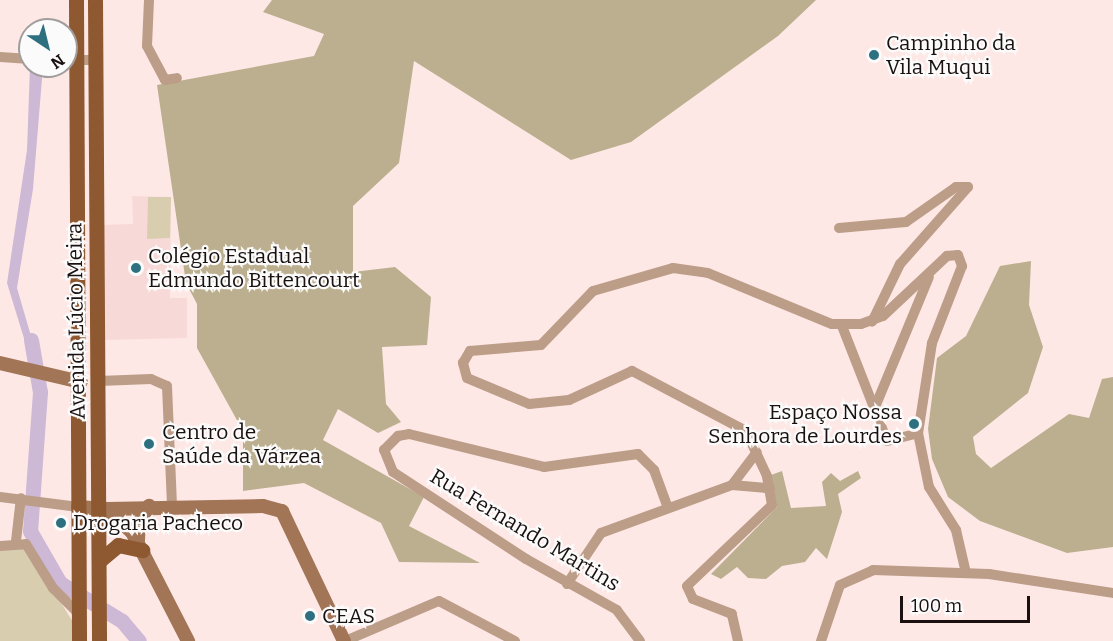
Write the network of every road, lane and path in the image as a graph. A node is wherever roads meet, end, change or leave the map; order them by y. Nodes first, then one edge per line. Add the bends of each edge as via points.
1 (76, 0) edge
2 (95, 0) edge
3 (149, 0) edge
4 (75, 18) edge
5 (0, 57) edge
6 (18, 58) edge
7 (78, 60) edge
8 (95, 60) junction
9 (73, 78) edge
10 (177, 78) dead end
11 (839, 228) dead end
12 (931, 272) junction
13 (872, 322) junction
14 (842, 326) junction
15 (0, 363) edge
16 (99, 381) junction
17 (81, 382) junction
18 (873, 412) junction
19 (918, 433) junction
20 (757, 452) junction
21 (732, 485) junction
22 (770, 488) junction
23 (0, 497) edge
24 (22, 498) junction
25 (149, 506) junction
26 (172, 506) junction
27 (78, 507) junction
28 (103, 508) junction
29 (668, 508) junction
30 (16, 541) junction
31 (140, 545) junction
32 (0, 546) edge
33 (99, 561) junction
34 (966, 573) junction
35 (567, 584) junction
36 (1113, 593) edge
37 (79, 610) junction
38 (79, 641) edge
39 (99, 641) edge
40 (188, 641) edge
41 (344, 641) edge
42 (515, 641) edge
43 (640, 641) edge
44 (738, 641) edge
45 (821, 641) edge

1 - 4 main road, Avenida Lúcio Meira
2 - 8 main road, Avenida Lúcio Meira
3 - 10 street via 147,46 165,80
5 - 6 street
7 - 8 street
8 - 16 main road, Avenida Lúcio Meira
9 - 17 main road, Avenida Lúcio Meira
11 - 13 street via 906,222 956,187 968,187 900,264
12 - 13 street
12 - 18 street
12 - 19 street via 950,254 962,261 932,343
13 - 14 street
14 - 18 street
14 - 20 street via 708,273 673,268 593,291 541,345 474,348 463,363 473,383 542,406 569,400 623,373 640,373 735,422
15 - 17 street
16 - 26 street via 152,379 167,386
16 - 28 main road, Avenida Lúcio Meira
17 - 27 main road, Avenida Lúcio Meira
18 - 19 street via 887,441
19 - 34 street via 929,487 956,530
20 - 21 street
20 - 22 street
21 - 22 street
21 - 29 street
22 - 44 street via 769,512 687,586 693,599 732,614
23 - 24 street
24 - 27 street
24 - 30 street
25 - 26 street
25 - 28 street
25 - 31 street via 139,523
26 - 41 street via 274,507 287,516
27 - 28 street
27 - 37 main road, Avenida Lúcio Meira
28 - 31 street
28 - 33 main road, Avenida Lúcio Meira
29 - 35 street via 601,533
29 - 35 street, Rua Fernando Martins via 654,470 638,454 544,467 409,435 389,442 384,458 409,484
30 - 32 street
30 - 37 street via 26,544 53,588
31 - 33 main road via 118,545
31 - 40 street
33 - 39 main road, Avenida Lúcio Meira
34 - 36 street
34 - 45 street via 886,568 844,581 835,592
35 - 43 street, Rua Fernando Martins via 627,618
37 - 38 main road, Avenida Lúcio Meira
41 - 42 street via 439,602

